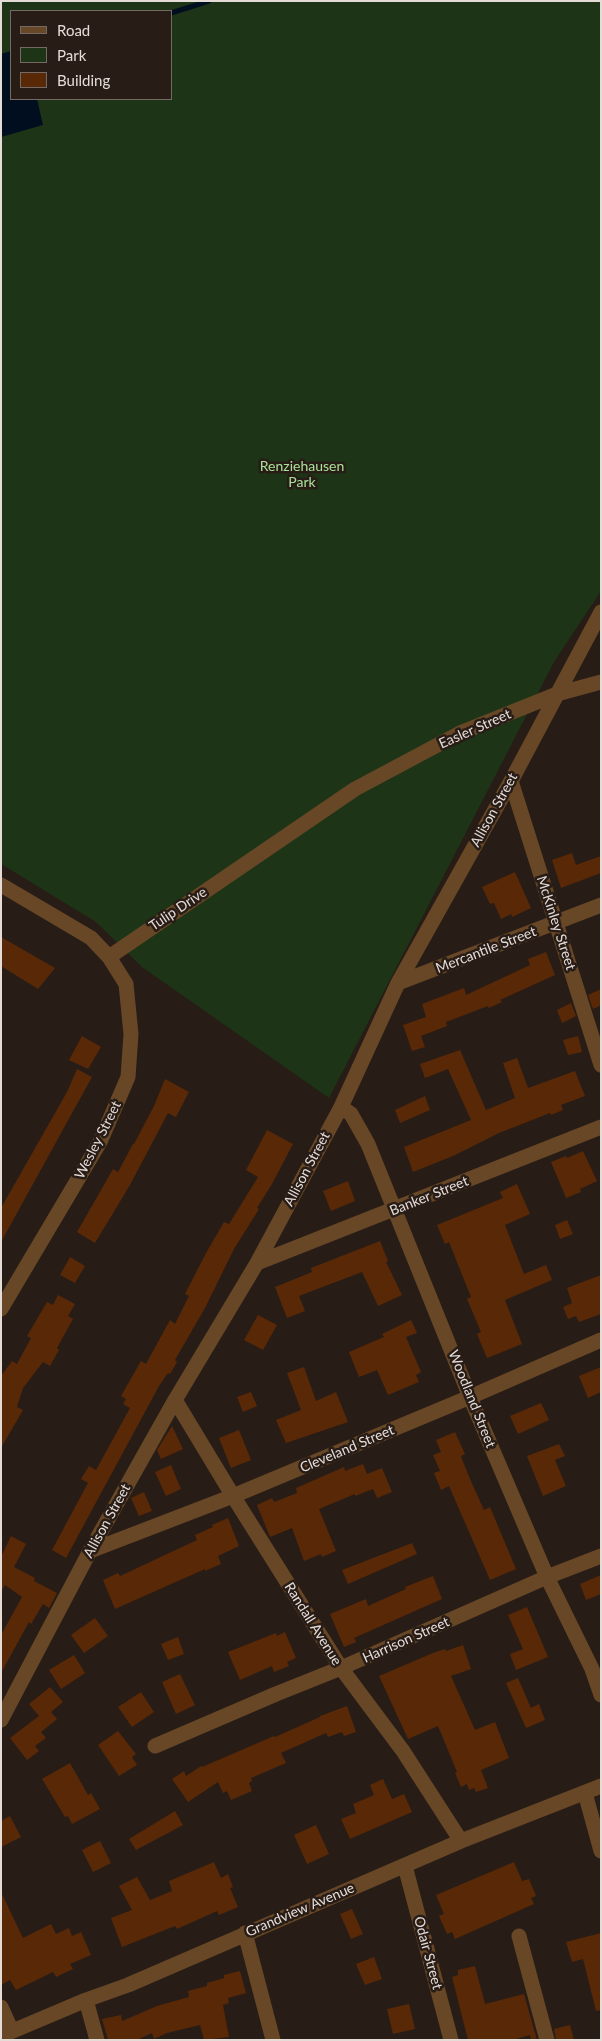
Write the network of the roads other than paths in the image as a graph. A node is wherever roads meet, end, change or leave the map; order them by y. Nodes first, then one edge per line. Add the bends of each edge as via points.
1 (601, 612) edge
2 (601, 682) edge
3 (557, 694) junction
4 (511, 781) junction
5 (355, 789) joint
6 (1, 885) edge
7 (601, 905) edge
8 (556, 924) junction
9 (109, 957) junction
10 (398, 984) junction
11 (601, 1064) edge
12 (341, 1107) junction
13 (601, 1127) edge
14 (395, 1209) junction
15 (257, 1263) junction
16 (1, 1310) edge
17 (601, 1340) edge
18 (470, 1397) junction
19 (175, 1400) junction
20 (233, 1496) junction
21 (90, 1551) junction
22 (601, 1556) edge
23 (547, 1577) junction
24 (341, 1668) junction
25 (601, 1695) edge
26 (1, 1720) edge
27 (155, 1746) dead end
28 (601, 1786) edge
29 (585, 1794) junction
30 (461, 1841) junction
31 (601, 1850) edge
32 (405, 1866) junction
33 (245, 1933) junction
34 (519, 1936) dead end
35 (86, 2000) junction
36 (1, 2007) edge
37 (7, 2034) edge
38 (97, 2040) edge
39 (273, 2040) edge
40 (451, 2040) edge
41 (547, 2040) edge

1 - 3 street, Allison Street
2 - 3 street, Easler Street
3 - 4 street, Allison Street
3 - 5 street, Easler Street via 460,733
4 - 8 street, McKinley Street
4 - 10 street, Allison Street
5 - 9 street, Tulip Drive
6 - 9 street via 91,938
7 - 8 street, Mercantile Street
8 - 10 street, Mercantile Street
8 - 11 street, McKinley Street
9 - 16 street, Wesley Street via 126,984 131,1034 128,1077 100,1142
10 - 12 street, Allison Street
12 - 14 street, Woodland Street via 351,1114 368,1144
12 - 15 street, Allison Street
13 - 14 street, Banker Street
14 - 15 street, Banker Street
14 - 18 street, Woodland Street
15 - 19 street, Allison Street
17 - 18 street, Cleveland Street
18 - 20 street, Cleveland Street
18 - 23 street, Woodland Street
19 - 20 street, Randall Avenue
19 - 21 street, Allison Street
20 - 21 street, Cleveland Street
20 - 24 street, Randall Avenue
21 - 26 street, Allison Street
22 - 23 street, Harrison Street
23 - 24 street, Harrison Street
23 - 25 street, Woodland Street via 592,1669
24 - 27 street, Harrison Street
24 - 30 street, Randall Avenue via 403,1751
28 - 29 street, Grandview Avenue
29 - 30 street, Grandview Avenue
29 - 31 street
30 - 32 street, Grandview Avenue
32 - 33 street, Grandview Avenue
32 - 40 street, Odair Street
33 - 35 street, Grandview Avenue
33 - 39 street
34 - 41 street
35 - 37 street, Grandview Avenue
35 - 38 street
36 - 37 street

